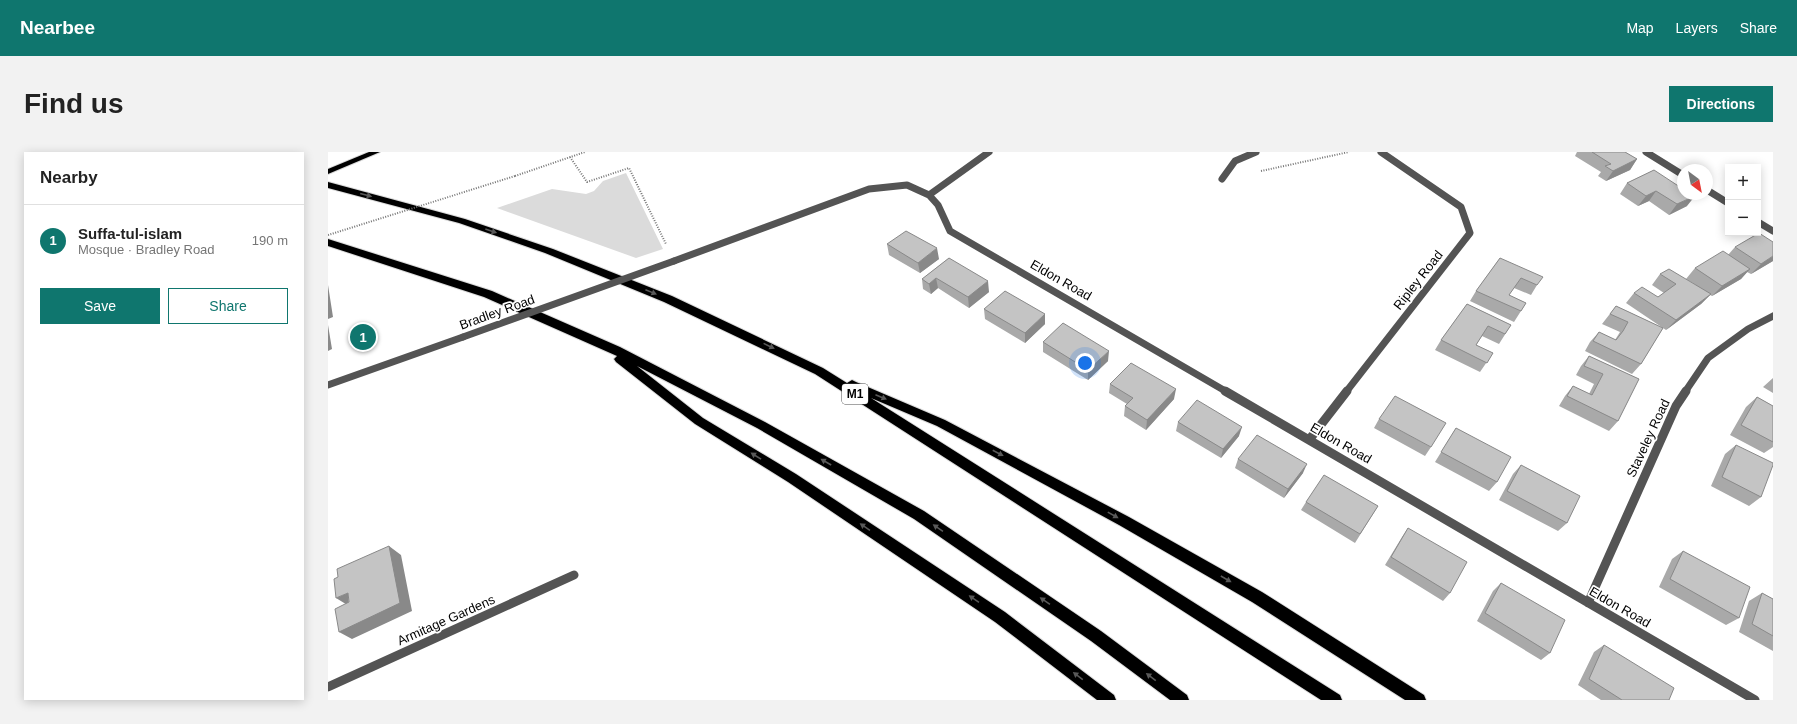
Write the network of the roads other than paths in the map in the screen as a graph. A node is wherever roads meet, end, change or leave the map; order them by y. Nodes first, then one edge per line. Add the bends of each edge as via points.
1 (376, 152) edge
2 (989, 152) edge
3 (1256, 152) edge
4 (1381, 152) edge
5 (1646, 152) edge
6 (1677, 171) edge
7 (328, 172) edge
8 (1222, 179) dead end
9 (328, 186) edge
10 (1713, 194) edge
11 (929, 195) junction
12 (1725, 201) edge
13 (1761, 224) edge
14 (1773, 231) edge
15 (328, 242) edge
16 (1773, 316) edge
17 (601, 344) junction
18 (819, 371) junction
19 (328, 385) edge
20 (1309, 440) junction
21 (574, 575) dead end
22 (1588, 603) junction
23 (328, 687) edge
24 (1109, 700) edge
25 (1182, 700) edge
26 (1335, 700) edge
27 (1419, 700) edge
28 (1755, 700) edge

1 - 7 main road
2 - 11 street
3 - 8 street via 1235,161
4 - 20 street, Ripley Road via 1461,207 1470,233
5 - 6 street
9 -> 18 highway, M1 via 462,221 549,251 668,299
10 - 12 street
11 - 19 street, Bradley Road, bridge via 907,185 869,189
11 - 20 street, Eldon Road via 938,205 950,230
13 - 14 street
15 - 17 highway via 488,294
16 - 22 street, Staveley Road via 1748,329 1708,358 1676,406
24 -> 17 highway via 1000,617 792,478 700,421
25 -> 17 highway via 1096,636 919,515 761,425
18 - 26 highway, M1
18 -> 27 highway via 941,423 1124,521 1257,597
20 - 22 street, Eldon Road
21 - 23 street, Armitage Gardens
22 - 28 street, Eldon Road

